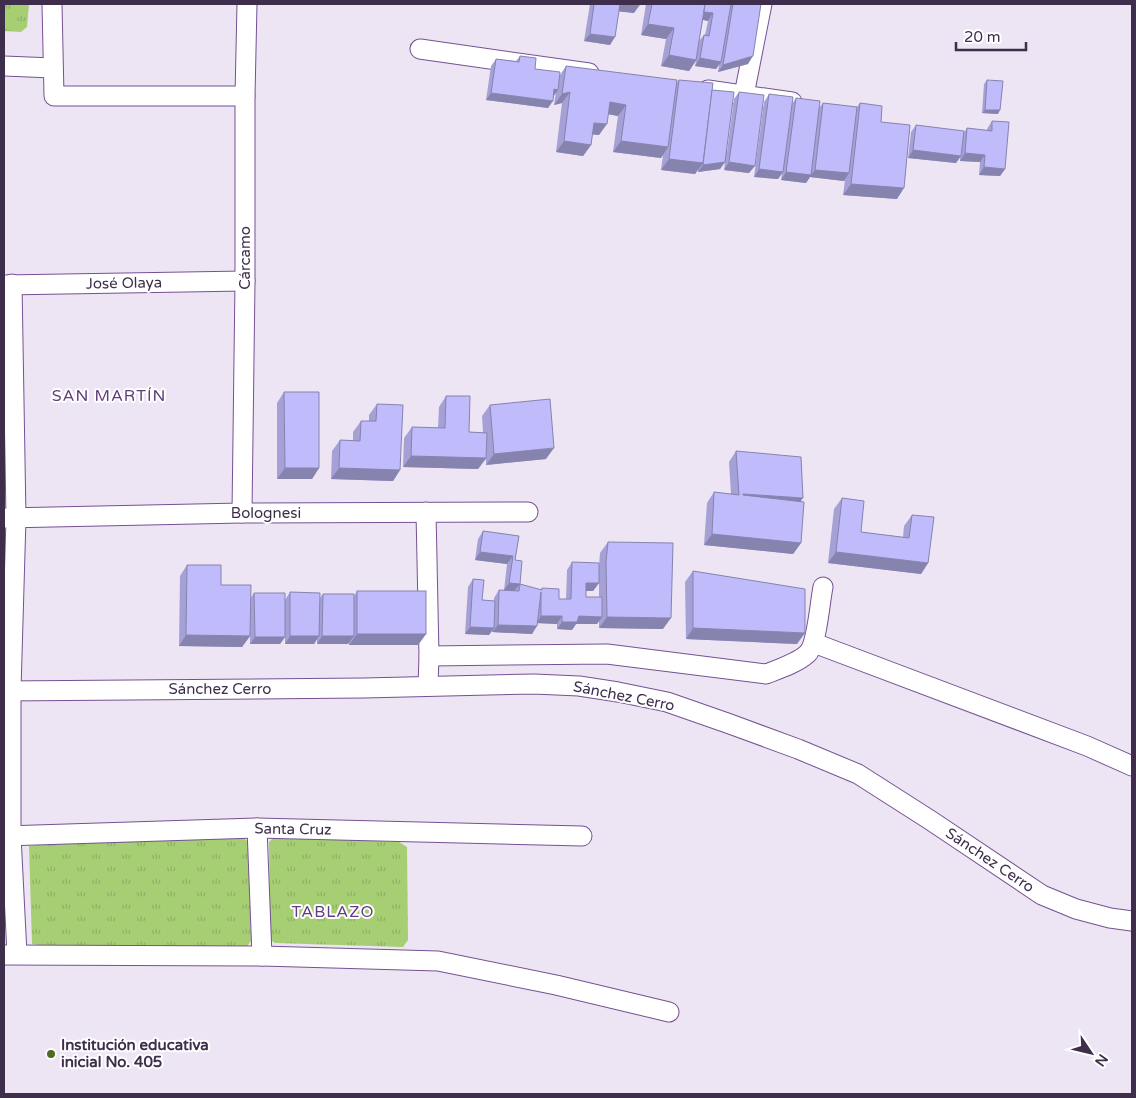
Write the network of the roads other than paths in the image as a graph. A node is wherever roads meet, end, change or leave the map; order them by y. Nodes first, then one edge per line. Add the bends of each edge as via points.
1 (52, 4) edge
2 (247, 4) edge
3 (762, 4) edge
4 (420, 49) dead end
5 (4, 66) edge
6 (53, 68) junction
7 (605, 75) edge
8 (690, 87) edge
9 (744, 95) junction
10 (245, 96) junction
11 (808, 104) edge
12 (245, 281) junction
13 (8, 284) edge
14 (426, 512) junction
15 (528, 512) dead end
16 (242, 513) junction
17 (10, 518) edge
18 (822, 587) dead end
19 (814, 643) junction
20 (429, 656) junction
21 (428, 686) junction
22 (7, 691) edge
23 (1132, 766) edge
24 (257, 828) junction
25 (8, 836) edge
26 (582, 836) dead end
27 (1132, 921) edge
28 (10, 954) edge
29 (262, 956) junction
30 (669, 1012) dead end

1 - 6 street
2 - 10 street, Cárcamo
3 - 9 street
4 - 7 street
5 - 6 street
6 - 10 street via 54,96
8 - 9 street
9 - 11 street
10 - 12 street, Cárcamo
12 - 13 street, José Olaya
12 - 16 street, Cárcamo
13 - 17 street
14 - 15 street, Bolognesi
14 - 16 street, Bolognesi
14 - 20 street
16 - 17 street, Bolognesi
17 - 22 street
18 - 19 street
19 - 20 street via 809,653 784,668 766,674 607,654
19 - 23 street
20 - 21 street
21 - 22 street, Sánchez Cerro
21 - 27 street, Sánchez Cerro via 579,686 667,702 858,774 1042,895 1076,909
22 - 25 street
24 - 25 street, Santa Cruz
24 - 26 street, Santa Cruz
24 - 29 street
25 - 28 street
28 - 29 street
29 - 30 street via 438,961

